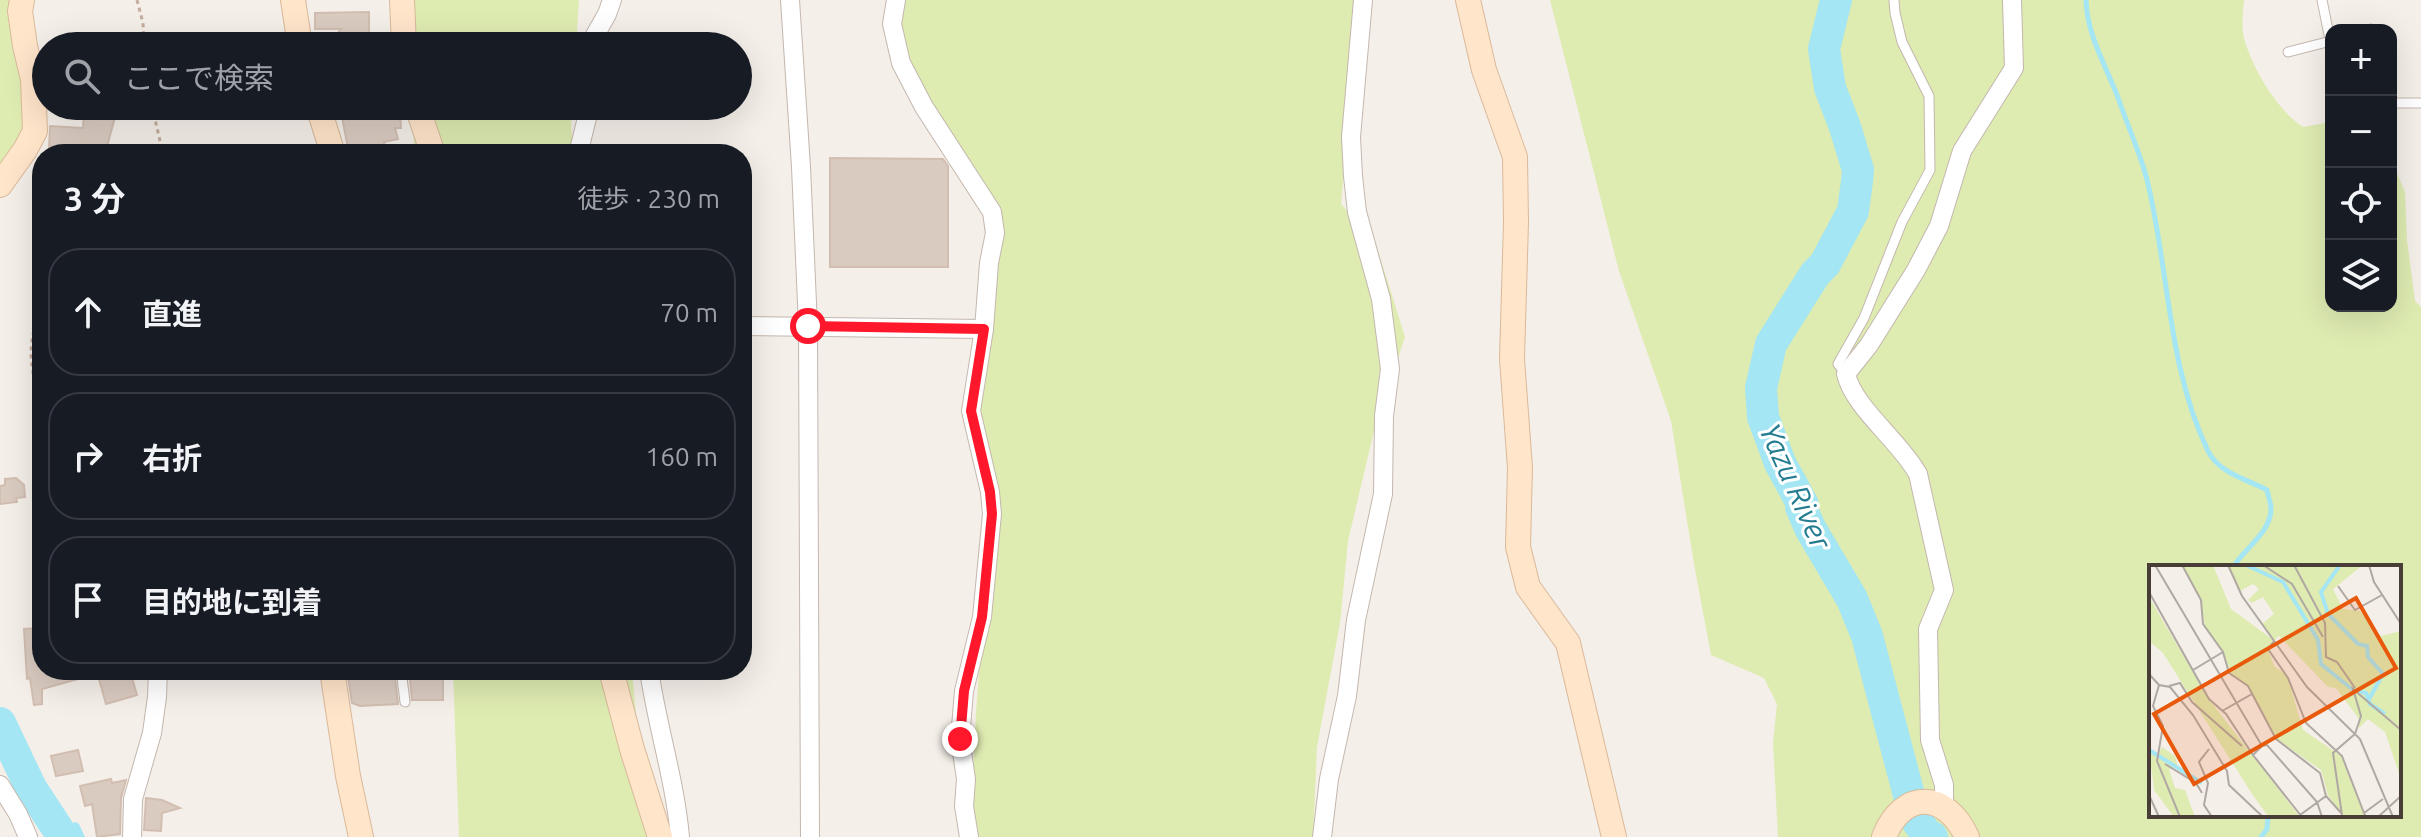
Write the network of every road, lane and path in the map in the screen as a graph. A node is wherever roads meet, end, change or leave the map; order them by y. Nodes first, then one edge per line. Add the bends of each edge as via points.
1 (22, 0) edge
2 (137, 0) edge
3 (293, 0) edge
4 (402, 0) edge
5 (612, 0) edge
6 (790, 0) edge
7 (896, 0) edge
8 (1363, 0) edge
9 (1468, 0) edge
10 (1894, 0) edge
11 (2012, 0) edge
12 (2322, 0) edge
13 (2327, 24) edge
14 (143, 32) edge
15 (298, 32) edge
16 (403, 32) edge
17 (597, 32) edge
18 (2325, 44) edge
19 (2288, 52) dead end
20 (32, 75) edge
21 (2397, 103) edge
22 (2421, 103) edge
23 (35, 120) edge
24 (155, 120) edge
25 (322, 120) edge
26 (422, 120) edge
27 (586, 120) edge
28 (161, 144) edge
29 (330, 144) edge
30 (430, 144) edge
31 (580, 144) edge
32 (0, 185) edge
33 (752, 326) edge
34 (808, 326) junction
35 (984, 329) junction
36 (32, 337) edge
37 (32, 368) edge
38 (1846, 374) junction
39 (157, 680) edge
40 (334, 680) edge
41 (402, 680) edge
42 (614, 680) edge
43 (650, 680) edge
44 (405, 702) dead end
45 (0, 785) edge
46 (1944, 806) junction
47 (28, 837) edge
48 (132, 837) edge
49 (361, 837) edge
50 (660, 837) edge
51 (680, 837) edge
52 (810, 837) edge
53 (969, 837) edge
54 (1322, 837) edge
55 (1614, 837) edge
56 (1884, 837) edge
57 (1967, 837) edge

1 - 20 street
2 - 14 path
3 - 15 street
4 - 16 street
5 - 17 street
6 - 34 street
7 - 35 street via 892,24 901,63 992,212 995,233
8 - 54 street via 1351,137 1353,176 1357,212 1381,299 1390,369 1383,494 1356,620
9 - 55 street via 1484,70 1515,157 1512,359 1520,468 1518,547 1528,587 1568,643
10 - 38 lane via 1902,42 1929,96 1930,170 1838,364
11 - 38 street via 2014,68 1962,151 1939,226 1916,270
12 - 13 lane
18 - 19 lane
21 - 22 lane
23 - 32 street via 25,150
24 - 28 path
25 - 29 street
26 - 30 street
27 - 31 street
33 - 34 street
34 - 35 street
34 - 52 street
35 - 53 street via 971,411 992,514 982,617 964,691 960,739
36 - 37 path
38 - 46 street via 1849,389 1918,474 1944,590 1928,629 1930,740 1944,785
39 - 48 street via 152,733 133,799
40 - 49 street
41 - 44 lane
42 - 50 street
43 - 51 street
45 - 47 street
46 - 56 street via 1919,801 1900,810
46 - 57 street

